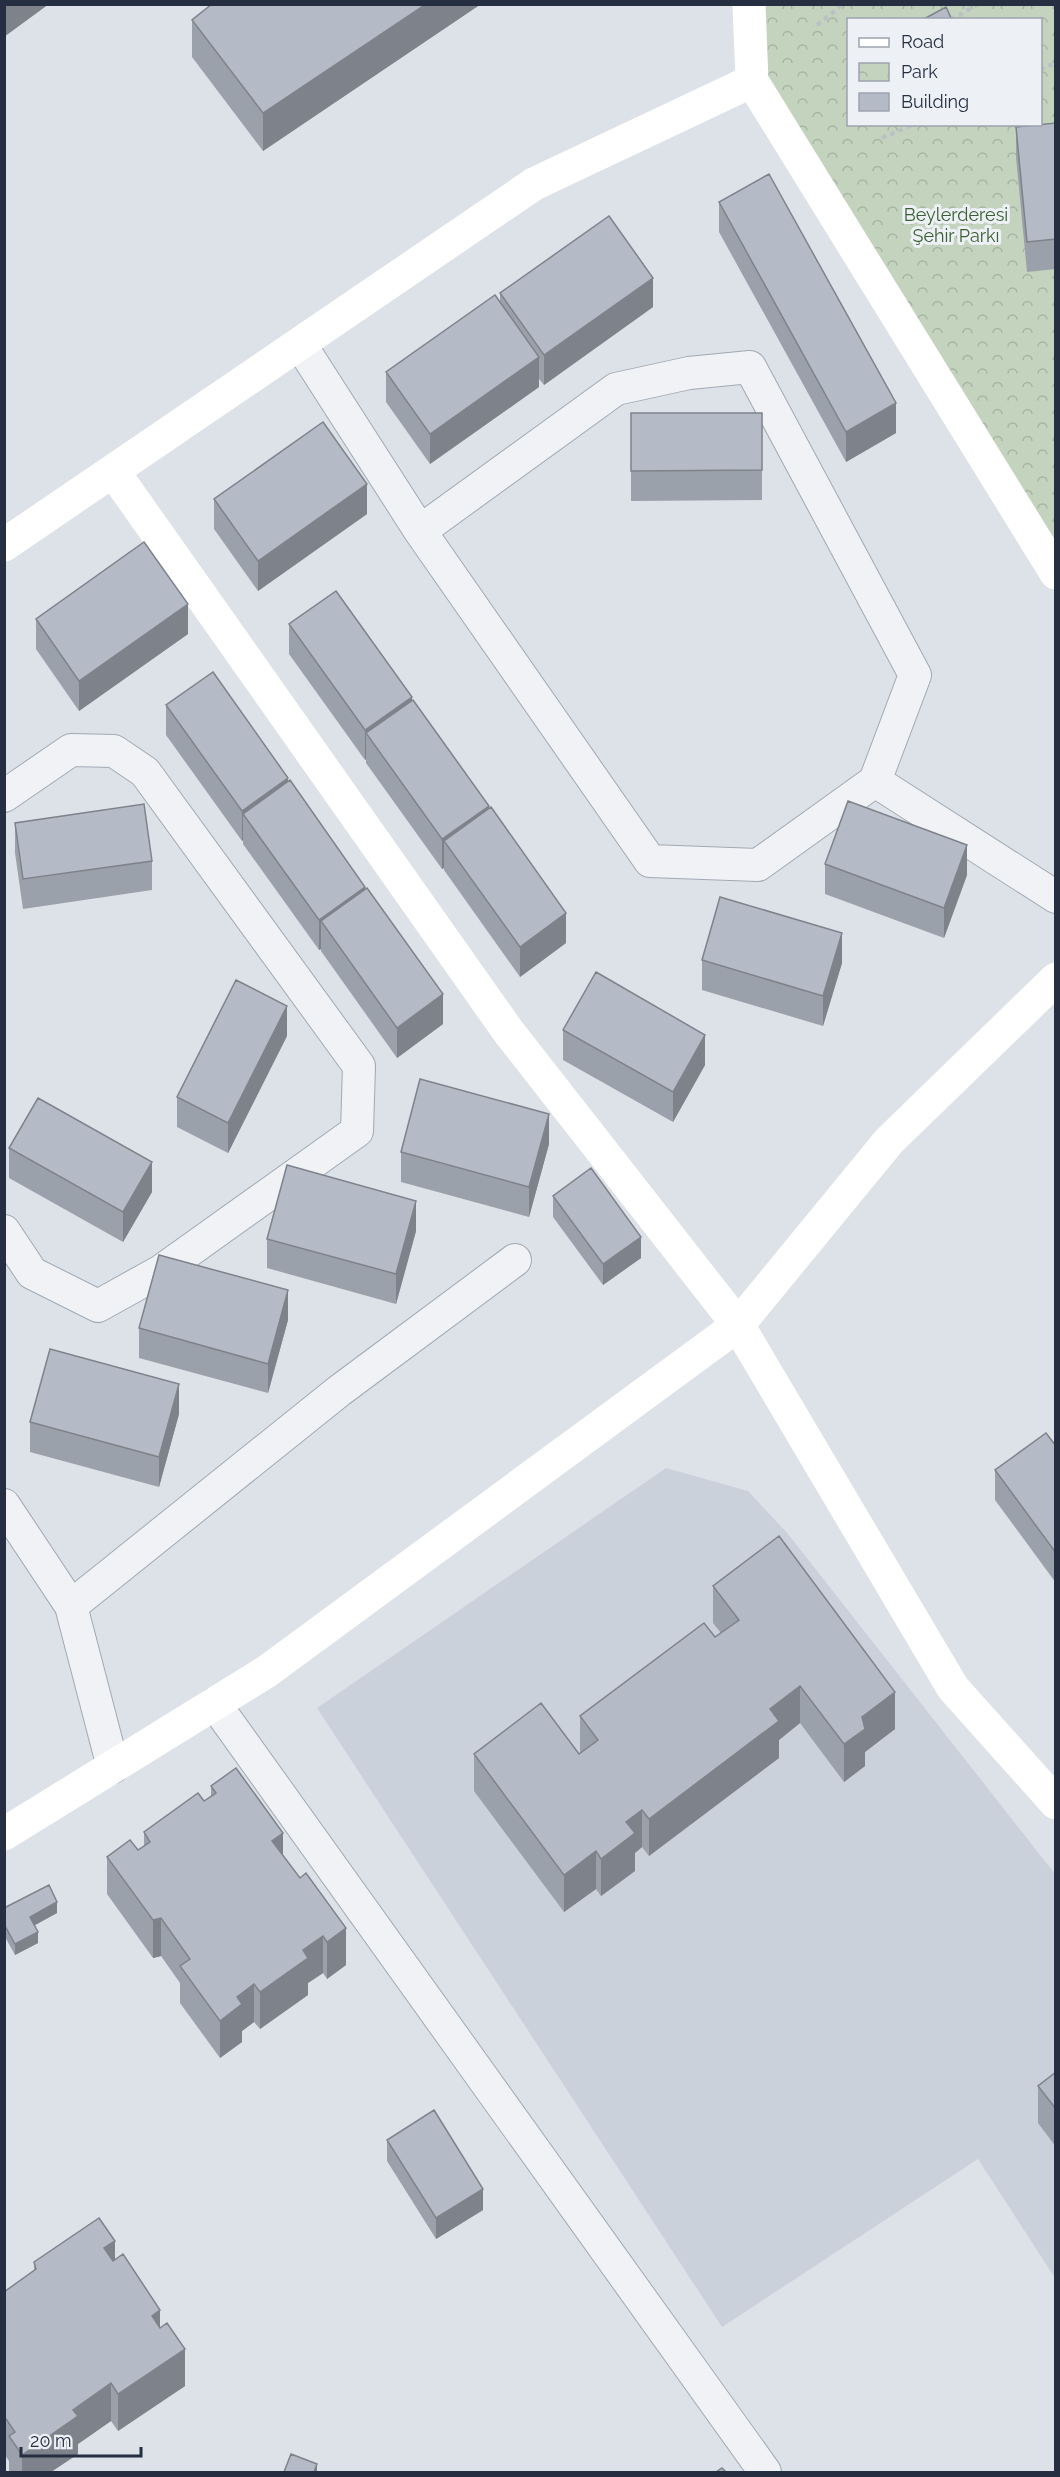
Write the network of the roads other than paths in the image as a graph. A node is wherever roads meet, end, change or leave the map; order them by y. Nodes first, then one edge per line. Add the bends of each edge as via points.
1 (749, 4) edge
2 (752, 81) junction
3 (300, 344) junction
4 (113, 471) junction
5 (420, 531) junction
6 (4, 545) edge
7 (1056, 573) edge
8 (875, 781) junction
9 (4, 796) edge
10 (1056, 897) edge
11 (1056, 979) edge
12 (4, 1231) edge
13 (515, 1260) dead end
14 (738, 1324) junction
15 (4, 1506) edge
16 (71, 1606) junction
17 (215, 1704) junction
18 (112, 1767) junction
19 (1056, 1803) edge
20 (4, 1834) edge
21 (765, 2472) edge

1 - 2 street
2 - 3 street via 534,184
2 - 7 street
3 - 4 street
3 - 5 street
4 - 6 street
4 - 14 street via 508,1031
5 - 8 street via 650,861 758,865
5 - 8 street via 616,390 689,373 750,367 915,675
8 - 10 street
9 - 12 street via 71,750 114,751 145,772 359,1066 357,1131 161,1271 98,1306 32,1273
11 - 14 street via 889,1141
13 - 16 street via 339,1391
14 - 17 street via 266,1672
14 - 19 street via 953,1688
15 - 16 street
16 - 18 street
17 - 18 street
17 - 21 street
18 - 20 street

